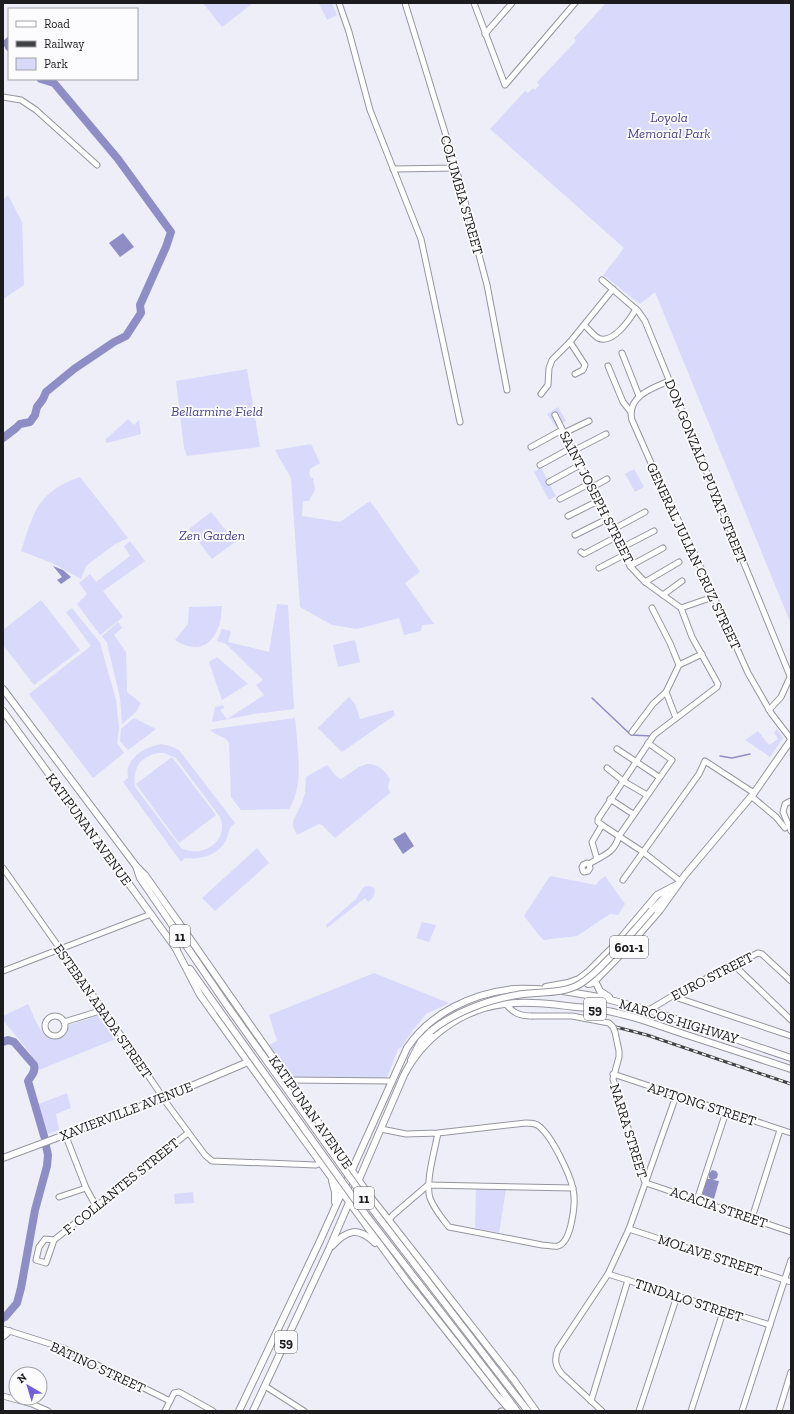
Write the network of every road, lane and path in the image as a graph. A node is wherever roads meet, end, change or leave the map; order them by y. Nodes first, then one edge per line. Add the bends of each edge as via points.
1 (339, 3) edge
2 (405, 3) edge
3 (474, 3) edge
4 (512, 3) edge
5 (575, 3) edge
6 (485, 34) junction
7 (3, 97) edge
8 (97, 165) dead end
9 (456, 168) junction
10 (393, 169) junction
11 (602, 280) dead end
12 (613, 289) junction
13 (636, 309) junction
14 (584, 325) junction
15 (570, 342) junction
16 (622, 353) dead end
17 (608, 366) dead end
18 (575, 374) dead end
19 (669, 381) junction
20 (507, 390) dead end
21 (541, 394) dead end
22 (640, 396) junction
23 (631, 412) junction
24 (555, 415) dead end
25 (588, 421) dead end
26 (460, 422) dead end
27 (563, 431) junction
28 (606, 434) dead end
29 (531, 447) dead end
30 (572, 450) junction
31 (540, 465) dead end
32 (580, 465) junction
33 (607, 480) dead end
34 (549, 482) dead end
35 (590, 486) junction
36 (560, 499) dead end
37 (598, 501) junction
38 (645, 512) dead end
39 (568, 516) dead end
40 (607, 519) junction
41 (612, 530) junction
42 (654, 531) dead end
43 (575, 535) dead end
44 (616, 537) junction
45 (621, 548) junction
46 (663, 548) dead end
47 (581, 552) dead end
48 (624, 555) junction
49 (679, 562) dead end
50 (630, 566) junction
51 (599, 568) dead end
52 (682, 581) dead end
53 (645, 582) junction
54 (663, 595) junction
55 (713, 597) junction
56 (652, 608) dead end
57 (681, 608) junction
58 (702, 654) junction
59 (679, 665) junction
60 (791, 675) edge
61 (3, 689) edge
62 (666, 692) junction
63 (769, 710) junction
64 (3, 711) edge
65 (676, 718) junction
66 (632, 732) dead end
67 (791, 740) edge
68 (648, 743) junction
69 (617, 749) dead end
70 (636, 762) junction
71 (606, 768) dead end
72 (659, 777) junction
73 (623, 781) junction
74 (647, 795) junction
75 (752, 795) junction
76 (610, 799) junction
77 (791, 801) edge
78 (633, 814) junction
79 (602, 825) junction
80 (785, 828) dead end
81 (791, 831) edge
82 (618, 836) junction
83 (643, 852) junction
84 (597, 860) junction
85 (589, 864) dead end
86 (136, 866) junction
87 (3, 868) edge
88 (623, 880) dead end
89 (680, 882) junction
90 (151, 914) junction
91 (175, 947) junction
92 (60, 948) junction
93 (734, 965) junction
94 (3, 971) edge
95 (587, 973) junction
96 (595, 981) junction
97 (791, 981) edge
98 (530, 989) junction
99 (672, 996) junction
100 (617, 1002) junction
101 (506, 1004) junction
102 (103, 1010) junction
103 (649, 1010) junction
104 (791, 1020) edge
105 (64, 1022) dead end
106 (791, 1036) edge
107 (791, 1058) edge
108 (248, 1062) junction
109 (410, 1063) junction
110 (791, 1069) edge
111 (614, 1072) junction
112 (288, 1080) junction
113 (392, 1081) junction
114 (676, 1096) junction
115 (163, 1098) junction
116 (310, 1111) junction
117 (726, 1112) junction
118 (292, 1124) junction
119 (380, 1129) junction
120 (780, 1130) junction
121 (324, 1132) junction
122 (188, 1133) junction
123 (438, 1133) junction
124 (791, 1133) edge
125 (65, 1134) junction
126 (307, 1145) junction
127 (3, 1158) edge
128 (321, 1163) junction
129 (364, 1169) junction
130 (351, 1170) junction
131 (330, 1175) junction
132 (358, 1181) junction
133 (646, 1183) junction
134 (428, 1185) junction
135 (86, 1188) junction
136 (573, 1188) junction
137 (342, 1191) junction
138 (369, 1194) junction
139 (59, 1197) dead end
140 (697, 1200) junction
141 (349, 1201) junction
142 (96, 1206) junction
143 (333, 1211) junction
144 (752, 1218) junction
145 (389, 1220) junction
146 (629, 1229) junction
147 (791, 1232) edge
148 (372, 1233) junction
149 (54, 1240) junction
150 (329, 1249) junction
151 (413, 1251) junction
152 (385, 1252) junction
153 (791, 1260) edge
154 (421, 1263) junction
155 (397, 1268) junction
156 (608, 1274) junction
157 (406, 1280) junction
158 (628, 1280) junction
159 (784, 1280) junction
160 (791, 1282) edge
161 (677, 1296) junction
162 (723, 1312) junction
163 (770, 1325) junction
164 (3, 1329) edge
165 (10, 1331) junction
166 (3, 1337) edge
167 (791, 1372) edge
168 (254, 1380) junction
169 (265, 1386) junction
170 (3, 1396) edge
171 (170, 1401) junction
172 (591, 1401) junction
173 (48, 1411) edge
174 (165, 1411) edge
175 (213, 1411) edge
176 (238, 1411) edge
177 (253, 1411) edge
178 (304, 1411) edge
179 (511, 1411) edge
180 (517, 1411) edge
181 (528, 1411) edge
182 (536, 1411) edge
183 (602, 1411) edge
184 (639, 1411) edge
185 (691, 1411) edge
186 (742, 1411) edge
187 (779, 1411) edge

1 - 10 street via 370,110
2 - 9 street, COLUMBIA STREET
3 - 6 street
4 - 6 street
5 - 6 street via 505,85
7 - 8 street via 16,98 27,103
9 - 10 street
9 - 20 street, COLUMBIA STREET via 487,285
10 - 26 street via 421,239
11 - 12 street, DON GONZALO PUYAT STREET
12 - 13 street, DON GONZALO PUYAT STREET
12 - 14 street
13 - 14 street via 625,326 605,338 598,338
13 - 19 street, DON GONZALO PUYAT STREET via 648,330
14 - 15 street
15 - 18 street via 585,365 582,371
15 - 21 street via 552,360 548,385
16 - 22 street
17 - 23 street, GENERAL JULIAN CRUZ STREET via 623,402
19 - 22 street via 647,390
19 - 60 street, DON GONZALO PUYAT STREET
22 - 23 street
23 - 55 street, GENERAL JULIAN CRUZ STREET via 636,431
24 - 27 street, SAINT JOSEPH STREET
25 - 27 street
27 - 29 street
27 - 30 street, SAINT JOSEPH STREET
28 - 30 street
30 - 31 street
30 - 32 street, SAINT JOSEPH STREET
32 - 34 street
32 - 35 street, SAINT JOSEPH STREET
33 - 35 street
35 - 36 street
35 - 37 street, SAINT JOSEPH STREET
37 - 39 street
37 - 40 street, SAINT JOSEPH STREET
38 - 41 street
40 - 41 street, SAINT JOSEPH STREET
40 - 43 street
41 - 44 street, SAINT JOSEPH STREET
42 - 45 street
44 - 45 street, SAINT JOSEPH STREET
44 - 47 street via 584,554
45 - 48 street, SAINT JOSEPH STREET
46 - 50 street
48 - 50 street, SAINT JOSEPH STREET
48 - 51 street
49 - 53 street
50 - 53 street, SAINT JOSEPH STREET
52 - 54 street
53 - 54 street, SAINT JOSEPH STREET
54 - 57 street, SAINT JOSEPH STREET
55 - 57 street
55 - 63 street, GENERAL JULIAN CRUZ STREET via 748,673
56 - 59 street
57 - 58 street via 692,637
58 - 59 street
58 - 65 street via 718,686
59 - 62 street
60 - 63 street via 781,697
61 - 86 main road, KATIPUNAN AVENUE / 11
62 - 65 street
62 - 66 street via 653,704
63 - 67 street, GENERAL JULIAN CRUZ STREET
64 - 90 main road, KATIPUNAN AVENUE / 11
65 - 68 street via 655,734
67 - 75 main road, 601-1
68 - 70 street
68 - 72 street via 672,760
69 - 70 street
70 - 72 street
70 - 73 street
71 - 73 street
72 - 74 street
73 - 74 street
73 - 76 street
74 - 78 street
75 - 80 street
75 - 83 street via 705,761 699,774
75 - 89 main road, 601-1
76 - 78 street
76 - 79 street via 598,819
77 - 81 street via 785,804 783,812
78 - 82 street
79 - 82 street
79 - 84 street via 592,842
82 - 83 street
82 - 84 street via 613,850
83 - 88 street
83 - 89 street
84 - 85 street
86 - 112 main road, KATIPUNAN AVENUE / 11 via 177,920
86 - 181 main road, KATIPUNAN AVENUE / 11, bridge via 140,878 226,1004 373,1210
87 - 92 street, ESTEBAN ABADA STREET
89 - 95 main road, 601-1 via 657,895
89 - 96 main road, 601-1 via 634,941
89 - 109 main road, bridge via 594,974 580,984 566,990 495,1000 449,1018 421,1040
90 - 91 main road, KATIPUNAN AVENUE / 11
90 - 92 street
91 - 108 main road, KATIPUNAN AVENUE / 11 via 200,995
91 - 180 main road, KATIPUNAN AVENUE / 11, bridge via 366,1215
92 - 94 street
92 - 102 street, ESTEBAN ABADA STREET
93 - 97 street, EURO STREET via 760,953
93 - 99 street, EURO STREET
93 - 104 street
95 - 96 main road via 586,983
95 - 98 main road, 601-1 via 568,983
96 - 100 main road via 600,991
98 - 100 main road, MARCOS HIGHWAY / 59 via 572,992
98 - 113 main road, MARCOS HIGHWAY / 59 via 499,991 477,997 443,1013 414,1038
99 - 103 street, EURO STREET
99 - 106 street
100 - 103 main road, MARCOS HIGHWAY / 59
101 - 109 main road, MARCOS HIGHWAY / 59 via 492,1006 452,1022 436,1034
101 - 110 main road, MARCOS HIGHWAY / 59 via 549,1003 622,1014
101 - 111 street, NARRA STREET, bridge via 511,1010 524,1016 572,1016 609,1023 615,1032 619,1051
102 - 105 street
102 - 115 street, ESTEBAN ABADA STREET
103 - 107 main road, MARCOS HIGHWAY / 59
108 - 115 main road, XAVIERVILLE AVENUE
108 - 118 main road, KATIPUNAN AVENUE / 11
109 - 119 main road, MARCOS HIGHWAY / 59
111 - 114 street, APITONG STREET
111 - 133 street, NARRA STREET via 612,1079
112 - 113 street
112 - 116 main road, KATIPUNAN AVENUE / 11
113 - 130 main road, MARCOS HIGHWAY / 59
114 - 117 street, APITONG STREET
114 - 133 street
115 - 122 street, ESTEBAN ABADA STREET
115 - 125 main road, XAVIERVILLE AVENUE
116 - 118 main road via 307,1124 297,1127
116 - 121 main road, KATIPUNAN AVENUE / 11
117 - 120 street, APITONG STREET
117 - 140 street
118 - 126 main road, KATIPUNAN AVENUE / 11
119 - 123 street via 406,1134
119 - 129 main road, MARCOS HIGHWAY / 59
120 - 124 street, APITONG STREET
120 - 144 street
121 - 126 main road
121 - 130 main road, KATIPUNAN AVENUE / 11
122 - 128 street, ESTEBAN ABADA STREET via 204,1155 212,1161 316,1165
122 - 142 street, F. COLLANTES STREET
123 - 134 street
123 - 136 street via 534,1124 551,1140
125 - 127 main road, XAVIERVILLE AVENUE
125 - 135 street
126 - 128 main road, KATIPUNAN AVENUE / 11
128 - 131 main road, KATIPUNAN AVENUE / 11
129 - 132 main road, MARCOS HIGHWAY / 59
129 - 138 main road via 364,1180
130 - 132 main road, KATIPUNAN AVENUE / 11
130 - 137 main road, 59
131 - 137 main road, KATIPUNAN AVENUE / 11
131 - 143 main road via 335,1192
132 - 138 main road, KATIPUNAN AVENUE / 11
132 - 141 main road, 59
133 - 140 street, ACACIA STREET
133 - 146 street, NARRA STREET
134 - 136 street
134 - 136 street via 430,1198 437,1212 449,1227 558,1246 567,1238 574,1205
134 - 145 street
135 - 139 street
135 - 142 street
137 - 141 main road, KATIPUNAN AVENUE / 11
137 - 143 main road, 59
138 - 145 main road, KATIPUNAN AVENUE / 11
140 - 144 street, ACACIA STREET
141 - 148 main road, KATIPUNAN AVENUE / 11
141 - 150 main road, 59
142 - 149 street, F. COLLANTES STREET
143 - 168 main road, 59
144 - 147 street, ACACIA STREET
145 - 148 main road
145 - 151 main road, KATIPUNAN AVENUE / 11
146 - 156 street, NARRA STREET
146 - 159 street, MOLAVE STREET
148 - 152 main road, KATIPUNAN AVENUE / 11
149 - 149 street, F. COLLANTES STREET via 46,1238 40,1244 35,1259 37,1261 46,1263
150 - 152 main road via 344,1234 352,1231 369,1236
150 - 169 main road, 59
151 - 154 main road, KATIPUNAN AVENUE / 11
151 - 155 main road via 413,1261
152 - 155 main road, KATIPUNAN AVENUE / 11
153 - 159 street
154 - 157 main road via 409,1270
154 - 182 main road, KATIPUNAN AVENUE / 11
155 - 157 main road, KATIPUNAN AVENUE / 11
156 - 158 street, TINDALO STREET
156 - 172 street, NARRA STREET via 558,1349 555,1358 557,1368 562,1374
157 - 179 main road, KATIPUNAN AVENUE / 11
158 - 161 street, TINDALO STREET
158 - 172 street
159 - 160 street, MOLAVE STREET
159 - 163 street
161 - 162 street, TINDALO STREET
161 - 184 street
162 - 163 street, TINDALO STREET
162 - 185 street
163 - 186 street
164 - 165 street, BATINO STREET
165 - 166 street
165 - 171 street, BATINO STREET via 64,1348
167 - 187 street
168 - 169 main road
168 - 176 main road, 59
169 - 177 main road, 59
169 - 178 street
170 - 173 street
171 - 174 street
171 - 175 street via 174,1393 179,1392
172 - 183 street

